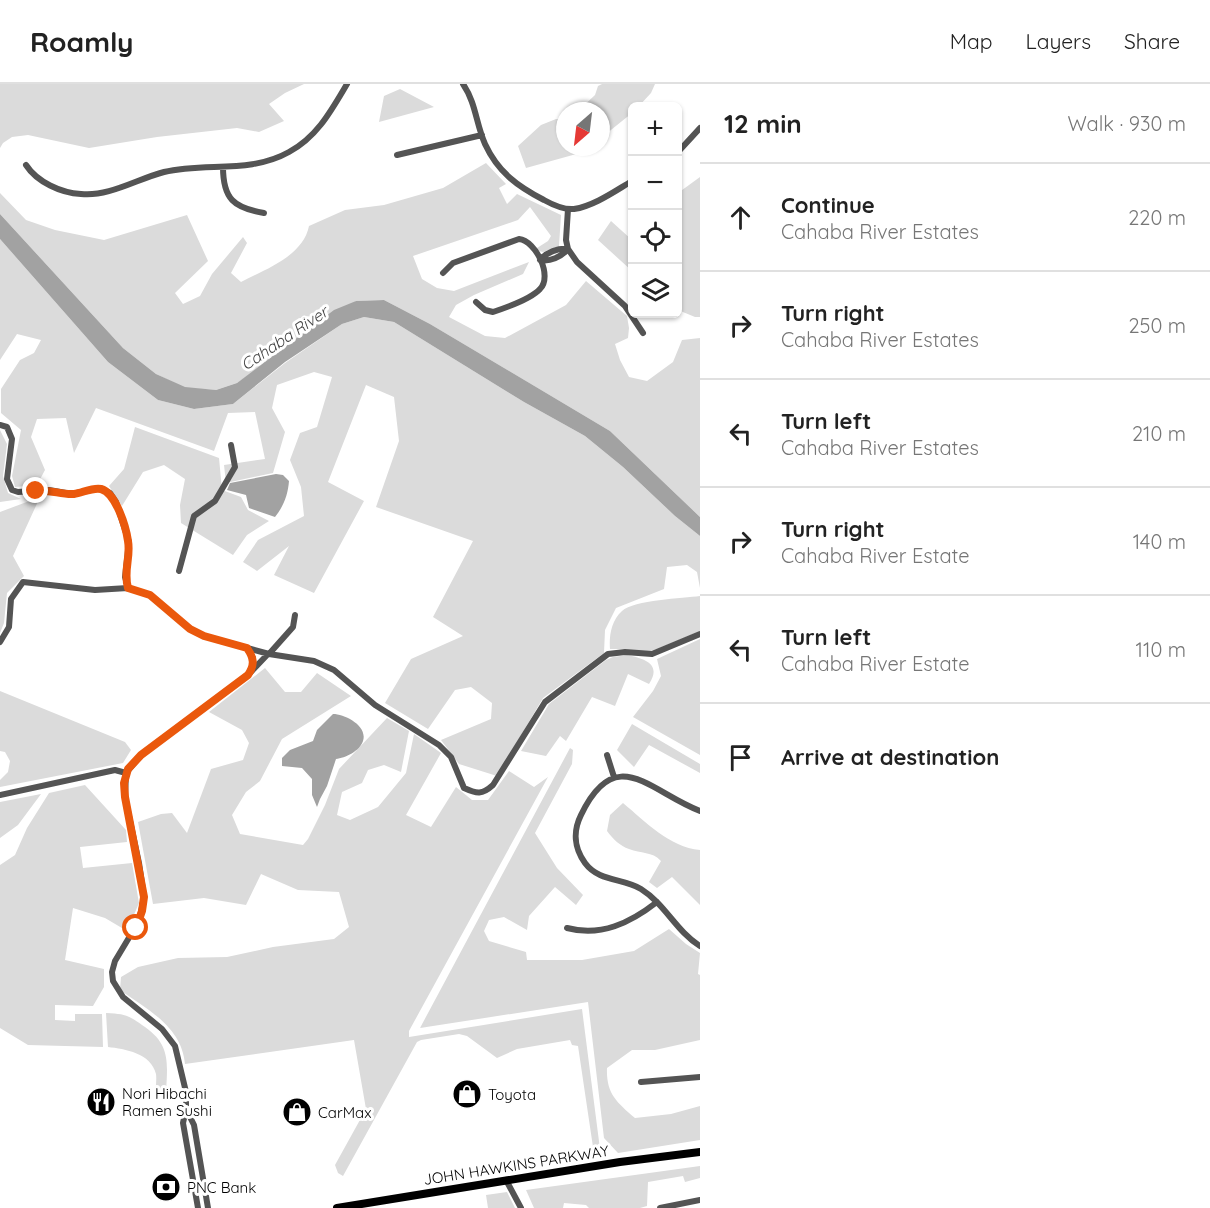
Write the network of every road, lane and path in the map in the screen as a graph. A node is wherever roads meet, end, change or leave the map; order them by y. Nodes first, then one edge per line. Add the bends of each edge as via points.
1 (347, 84) edge
2 (463, 84) edge
3 (700, 129) edge
4 (482, 135) junction
5 (682, 148) edge
6 (397, 155) dead end
7 (26, 165) dead end
8 (223, 167) junction
9 (628, 184) edge
10 (568, 209) junction
11 (264, 213) dead end
12 (568, 249) junction
13 (540, 260) junction
14 (443, 273) dead end
15 (476, 302) dead end
16 (643, 333) dead end
17 (0, 425) edge
18 (231, 445) dead end
19 (179, 571) dead end
20 (128, 588) junction
21 (295, 615) dead end
22 (700, 634) edge
23 (0, 642) edge
24 (247, 648) junction
25 (268, 654) junction
26 (252, 670) junction
27 (608, 755) dead end
28 (126, 773) junction
29 (614, 777) junction
30 (0, 795) edge
31 (700, 811) edge
32 (657, 902) junction
33 (567, 928) dead end
34 (700, 946) edge
35 (700, 1077) edge
36 (641, 1082) dead end
37 (186, 1109) junction
38 (700, 1152) edge
39 (506, 1180) junction
40 (700, 1200) edge
41 (198, 1208) edge
42 (208, 1208) edge
43 (337, 1208) edge
44 (521, 1208) edge
45 (660, 1208) edge

1 - 8 street via 325,121 298,147 260,164
2 - 4 street via 473,101
3 - 5 street
4 - 6 street
4 - 10 street via 495,162 509,179 520,188
7 - 8 street via 57,189 87,195 172,171
8 - 11 street via 224,186 232,201
9 - 10 street via 586,205
10 - 12 street
12 - 13 street via 559,249
12 - 16 street via 625,306
13 - 14 street via 525,240 519,239 453,263
13 - 15 street via 544,280 538,292 493,312
17 - 20 street via 7,427 12,439 7,479 12,490 72,494 100,488 110,493 129,542 125,577
18 - 19 street via 235,467 215,501 194,516
20 - 23 street via 95,590 23,582 11,599 9,627
20 - 24 street via 150,595 190,629
21 - 25 street via 293,627
22 - 25 street via 652,654 608,654 545,702 494,785 477,794 464,788 451,758 439,745 375,705 334,670 314,661
24 - 25 street
24 - 26 street via 253,658
25 - 26 street
26 - 28 street via 141,755
27 - 29 street
28 - 30 street via 115,770
28 - 37 street via 125,797 144,897 139,921 115,961 112,981 123,997 162,1029 175,1046
29 - 31 street via 643,781
29 - 32 street via 595,791 579,818 578,852 596,874 635,886
32 - 33 street via 632,920 607,929
32 - 34 street via 685,935
35 - 36 street
37 - 41 street via 183,1123
37 - 42 street via 194,1125
38 - 39 main road, JOHN HAWKINS PARKWAY
39 - 43 main road, JOHN HAWKINS PARKWAY
39 - 44 street
40 - 45 street

